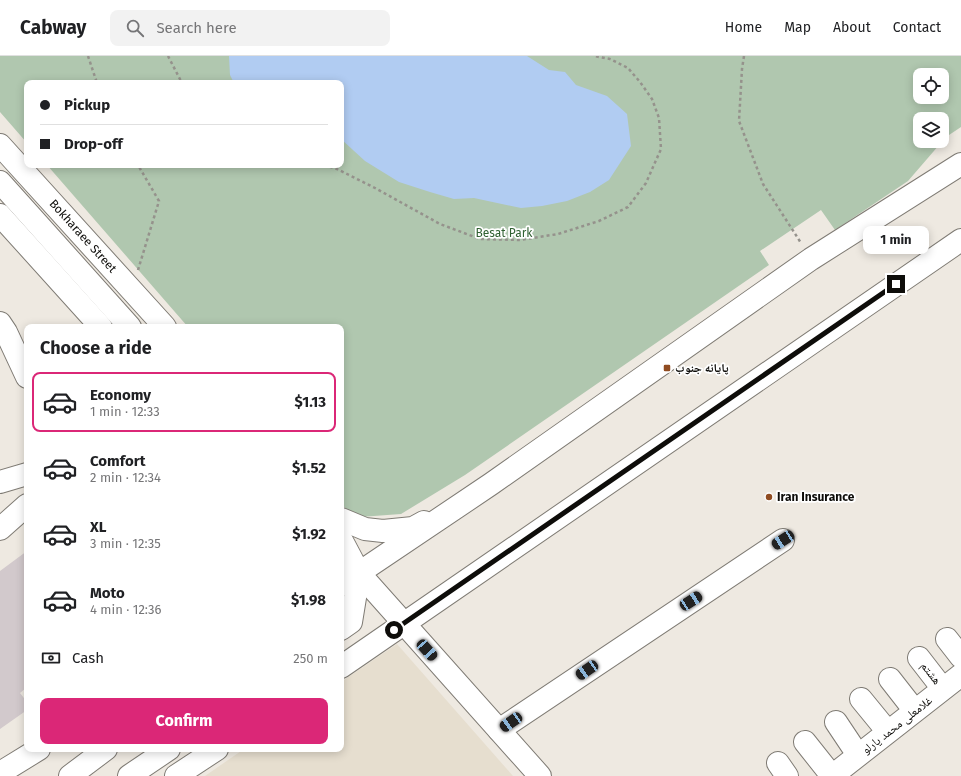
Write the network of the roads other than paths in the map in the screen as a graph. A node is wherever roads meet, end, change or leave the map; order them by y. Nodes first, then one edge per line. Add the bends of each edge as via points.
1 (0, 145) edge
2 (961, 160) edge
3 (961, 164) edge
4 (940, 177) junction
5 (0, 182) edge
6 (0, 215) edge
7 (961, 240) edge
8 (0, 323) edge
9 (98, 324) edge
10 (127, 324) edge
11 (161, 324) edge
12 (24, 370) edge
13 (24, 475) edge
14 (0, 482) edge
15 (491, 484) junction
16 (24, 508) edge
17 (344, 520) edge
18 (0, 529) edge
19 (783, 540) dead end
20 (344, 545) edge
21 (344, 560) edge
22 (359, 573) junction
23 (344, 583) edge
24 (404, 622) junction
25 (344, 627) edge
26 (947, 639) dead end
27 (961, 657) edge
28 (919, 658) dead end
29 (344, 665) edge
30 (961, 675) edge
31 (890, 679) dead end
32 (943, 688) junction
33 (862, 699) dead end
34 (915, 711) junction
35 (836, 722) dead end
36 (499, 730) junction
37 (888, 732) junction
38 (805, 742) dead end
39 (34, 752) edge
40 (102, 752) edge
41 (164, 752) edge
42 (212, 752) edge
43 (858, 755) junction
44 (0, 773) edge
45 (70, 776) edge
46 (129, 776) edge
47 (176, 776) edge
48 (540, 776) edge
49 (832, 776) edge

1 - 11 main road, Bokharaee Street
2 - 4 main road
3 - 4 main road
4 - 15 main road via 811,259
5 - 10 main road
6 - 9 main road
7 - 24 main road
8 - 12 main road
13 - 14 main road
15 - 17 main road via 413,528 364,529
15 - 22 main road
16 - 18 main road
19 - 36 main road
20 - 22 main road
21 - 22 main road
22 - 23 main road
22 - 24 main road
22 - 25 main road via 351,622
24 - 29 main road
24 - 36 main road
26 - 27 main road
28 - 32 main road, هشتم
30 - 32 main road, غلامعلی محمد یارلو
31 - 34 main road
32 - 34 main road, غلامعلی محمد یارلو
33 - 37 main road
34 - 37 main road, غلامعلی محمد یارلو
35 - 43 main road
36 - 48 main road
37 - 43 main road, غلامعلی محمد یارلو
38 - 49 main road
39 - 44 main road
40 - 45 main road
41 - 46 main road
42 - 47 main road
43 - 49 main road, غلامعلی محمد یارلو

